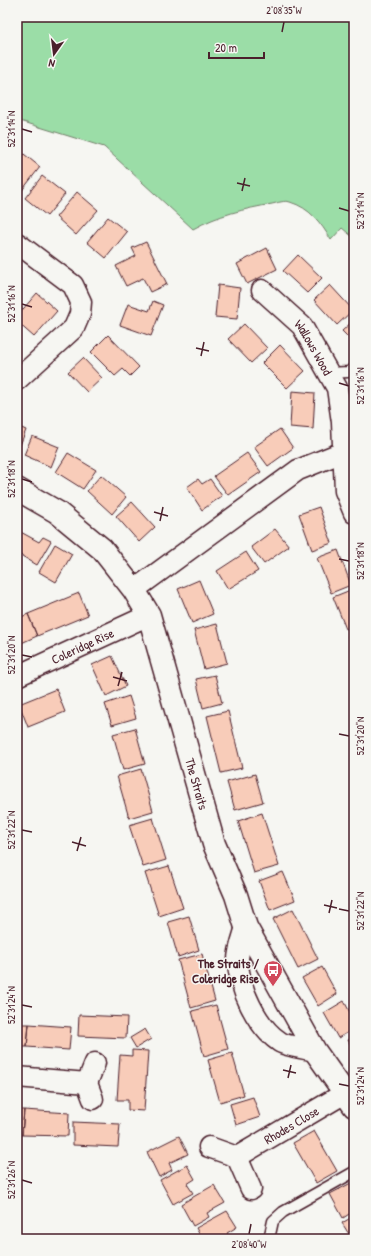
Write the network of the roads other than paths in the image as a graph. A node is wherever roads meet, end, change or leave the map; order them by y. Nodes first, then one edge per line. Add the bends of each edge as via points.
1 (17, 243) edge
2 (262, 290) dead end
3 (354, 368) edge
4 (329, 373) junction
5 (17, 380) edge
6 (343, 452) junction
7 (17, 489) edge
8 (354, 514) edge
9 (134, 590) junction
10 (149, 616) junction
11 (17, 676) edge
12 (246, 927) junction
13 (315, 1051) junction
14 (95, 1063) dead end
15 (17, 1077) edge
16 (350, 1100) edge
17 (209, 1147) dead end
18 (237, 1157) junction
19 (354, 1172) edge
20 (251, 1189) dead end
21 (269, 1239) edge

1 - 5 street via 73,285 81,302 80,314 74,328
2 - 4 street, Wallows Wood via 302,326
3 - 4 lane via 348,372
4 - 6 street, Wallows Wood via 337,388
6 - 8 street, Wallows Wood via 345,491
6 - 9 street via 298,470
7 - 9 street, The Straits via 57,512 102,549
9 - 10 street, The Straits
10 - 11 street, Coleridge Rise
10 - 12 street, The Straits via 214,844 236,895
12 - 13 street, The Straits
12 - 13 street via 238,959 240,977 246,996 263,1027 281,1043
13 - 16 street, The Straits
14 - 15 street via 90,1091
16 - 18 street, Rhodes Close
17 - 18 street
18 - 20 street
19 - 21 lane via 284,1212 273,1221

